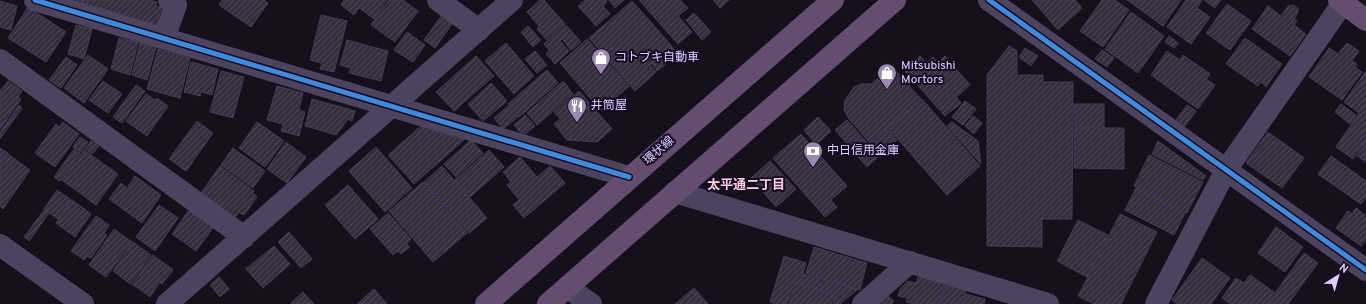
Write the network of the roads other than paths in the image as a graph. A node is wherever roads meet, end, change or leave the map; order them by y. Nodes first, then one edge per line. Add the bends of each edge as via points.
1 (35, 0) edge
2 (170, 0) edge
3 (438, 0) edge
4 (512, 0) edge
5 (833, 0) edge
6 (895, 0) edge
7 (989, 0) edge
8 (1341, 2) edge
9 (1366, 20) edge
10 (479, 30) junction
11 (164, 38) junction
12 (0, 60) edge
13 (392, 107) junction
14 (1226, 170) junction
15 (629, 178) junction
16 (675, 192) junction
17 (244, 237) junction
18 (0, 245) edge
19 (910, 262) junction
20 (1366, 270) edge
21 (567, 287) junction
22 (83, 304) edge
23 (167, 304) edge
24 (486, 304) edge
25 (548, 304) edge
26 (591, 304) edge
27 (863, 304) edge
28 (1048, 304) edge
29 (1156, 304) edge

1 - 11 street
2 - 11 street via 176,5
3 - 10 street
4 - 10 street
5 - 15 main road, 環状線
6 - 16 main road
7 - 14 street
8 - 9 main road
8 - 14 street
10 - 13 street
11 - 13 street
12 - 17 street
13 - 15 street
13 - 17 street
14 - 20 street
14 - 29 street
15 - 24 main road, 環状線
16 - 19 street
16 - 21 main road
17 - 23 street
18 - 22 street
19 - 27 street
19 - 28 street
21 - 25 main road
21 - 26 street

